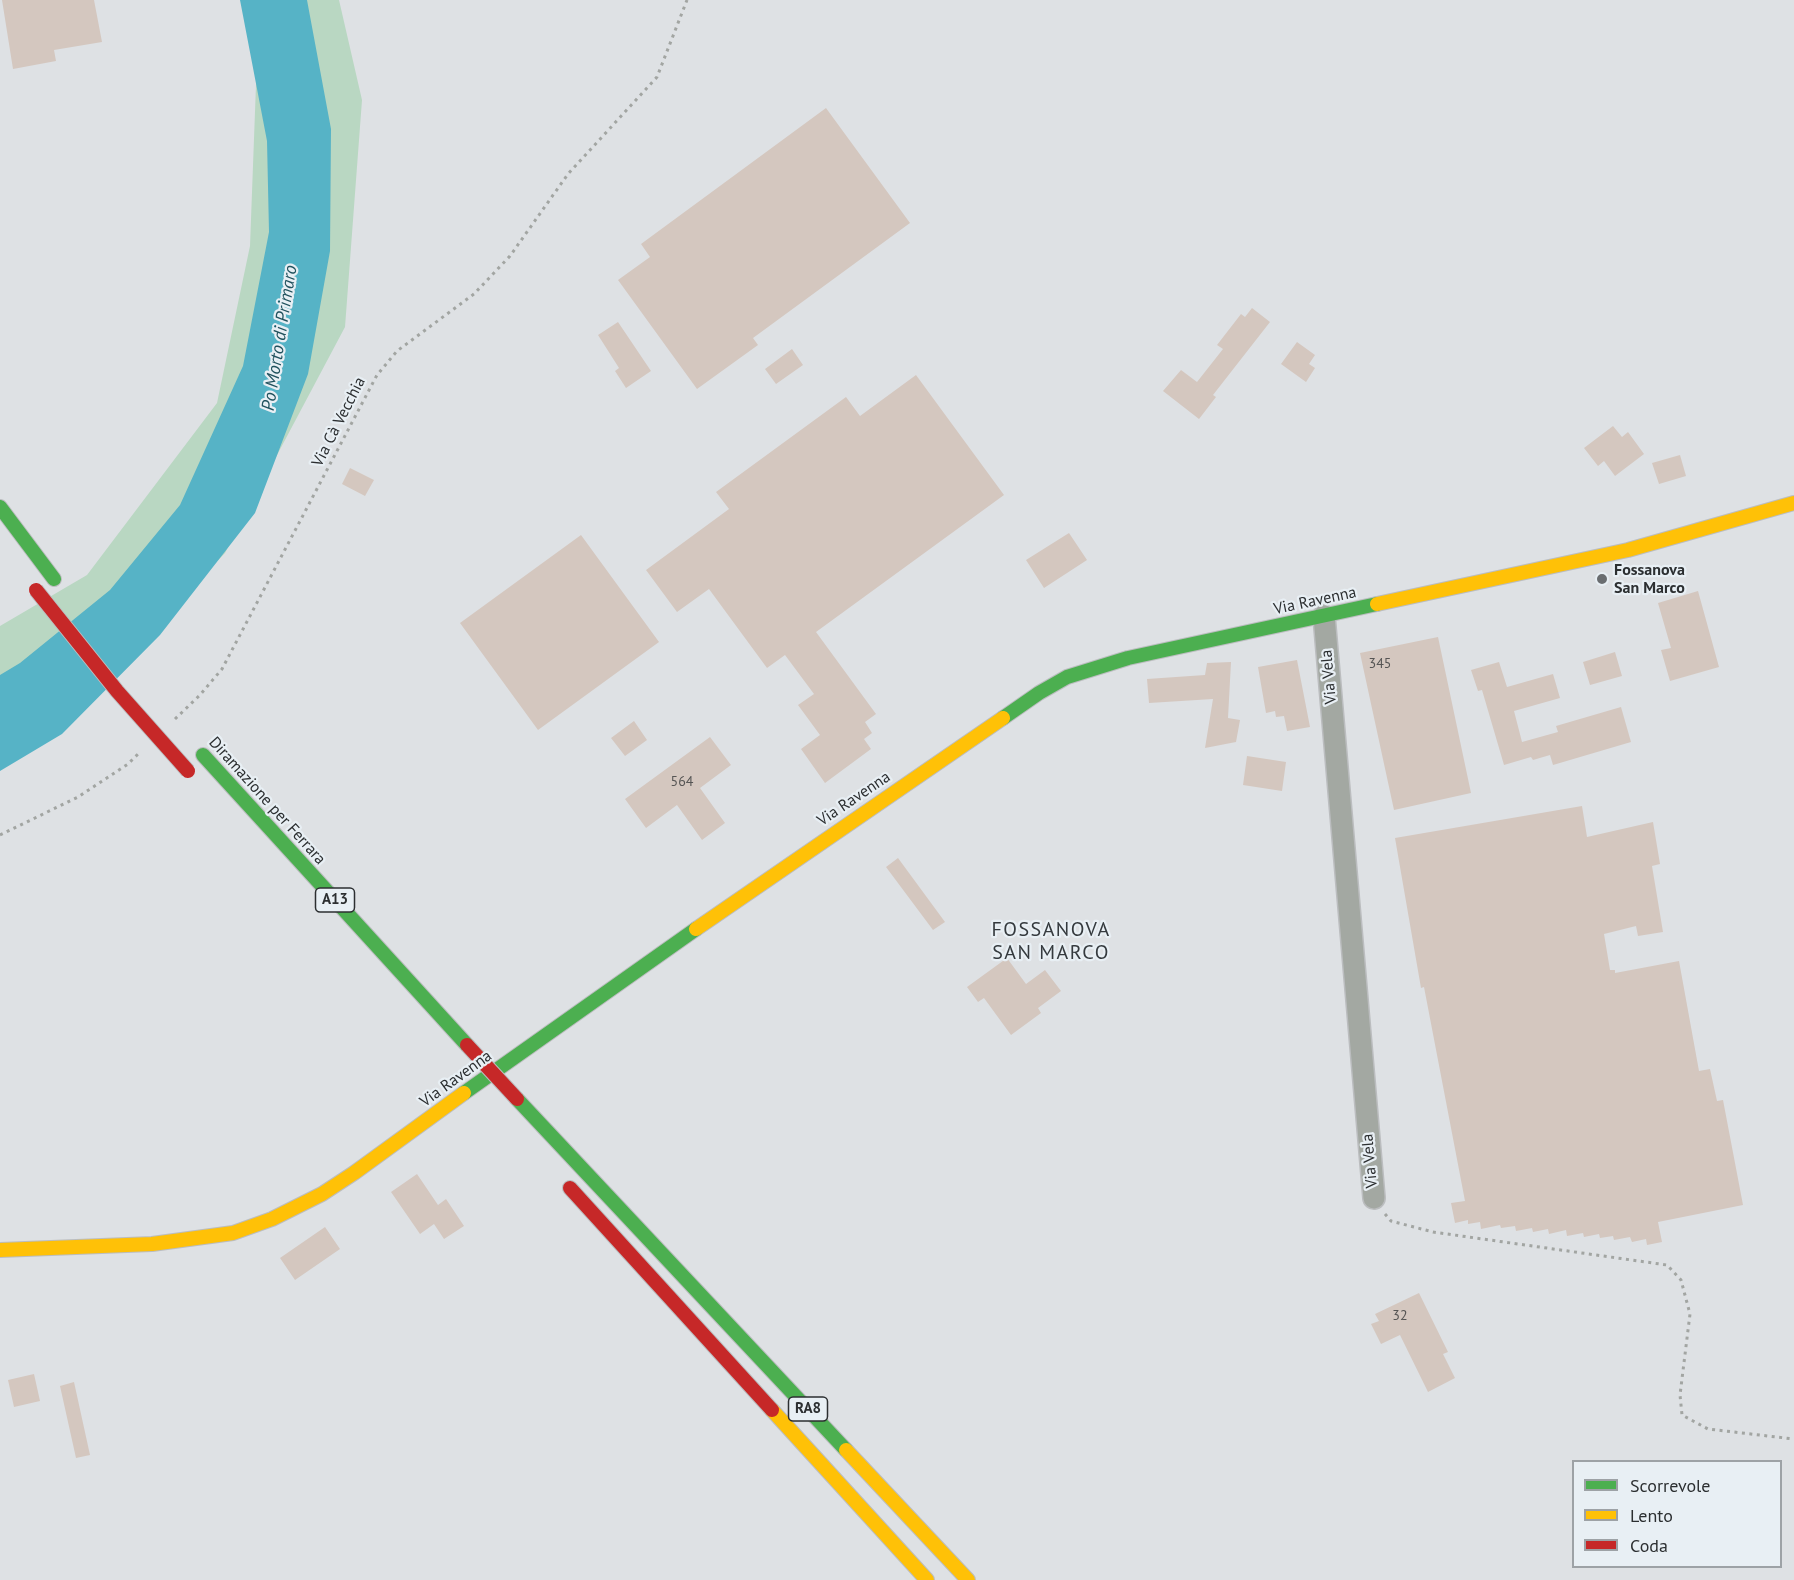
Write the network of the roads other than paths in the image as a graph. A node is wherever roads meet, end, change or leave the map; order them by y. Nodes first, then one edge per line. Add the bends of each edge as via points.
1 (1794, 503) edge
2 (0, 507) edge
3 (57, 583) dead end
4 (33, 586) dead end
5 (1324, 616) junction
6 (199, 752) dead end
7 (192, 775) dead end
8 (465, 1073) dead end
9 (486, 1096) dead end
10 (548, 1131) joint
11 (563, 1180) dead end
12 (1374, 1198) road end
13 (0, 1250) edge
14 (927, 1580) edge
15 (968, 1580) edge

1 - 5 main road, Via Ravenna via 1628,550
2 - 3 main road
4 - 7 main road, bridge via 117,691
5 - 12 street, Via Vela
5 - 13 main road, Via Ravenna via 1096,667 1039,693 535,1041 354,1173 272,1219 233,1233 199,1239
6 - 10 main road, Diramazione per Ferrara / A13, bridge
8 - 9 main road
10 - 15 main road, RA8
11 - 14 main road, RA8

